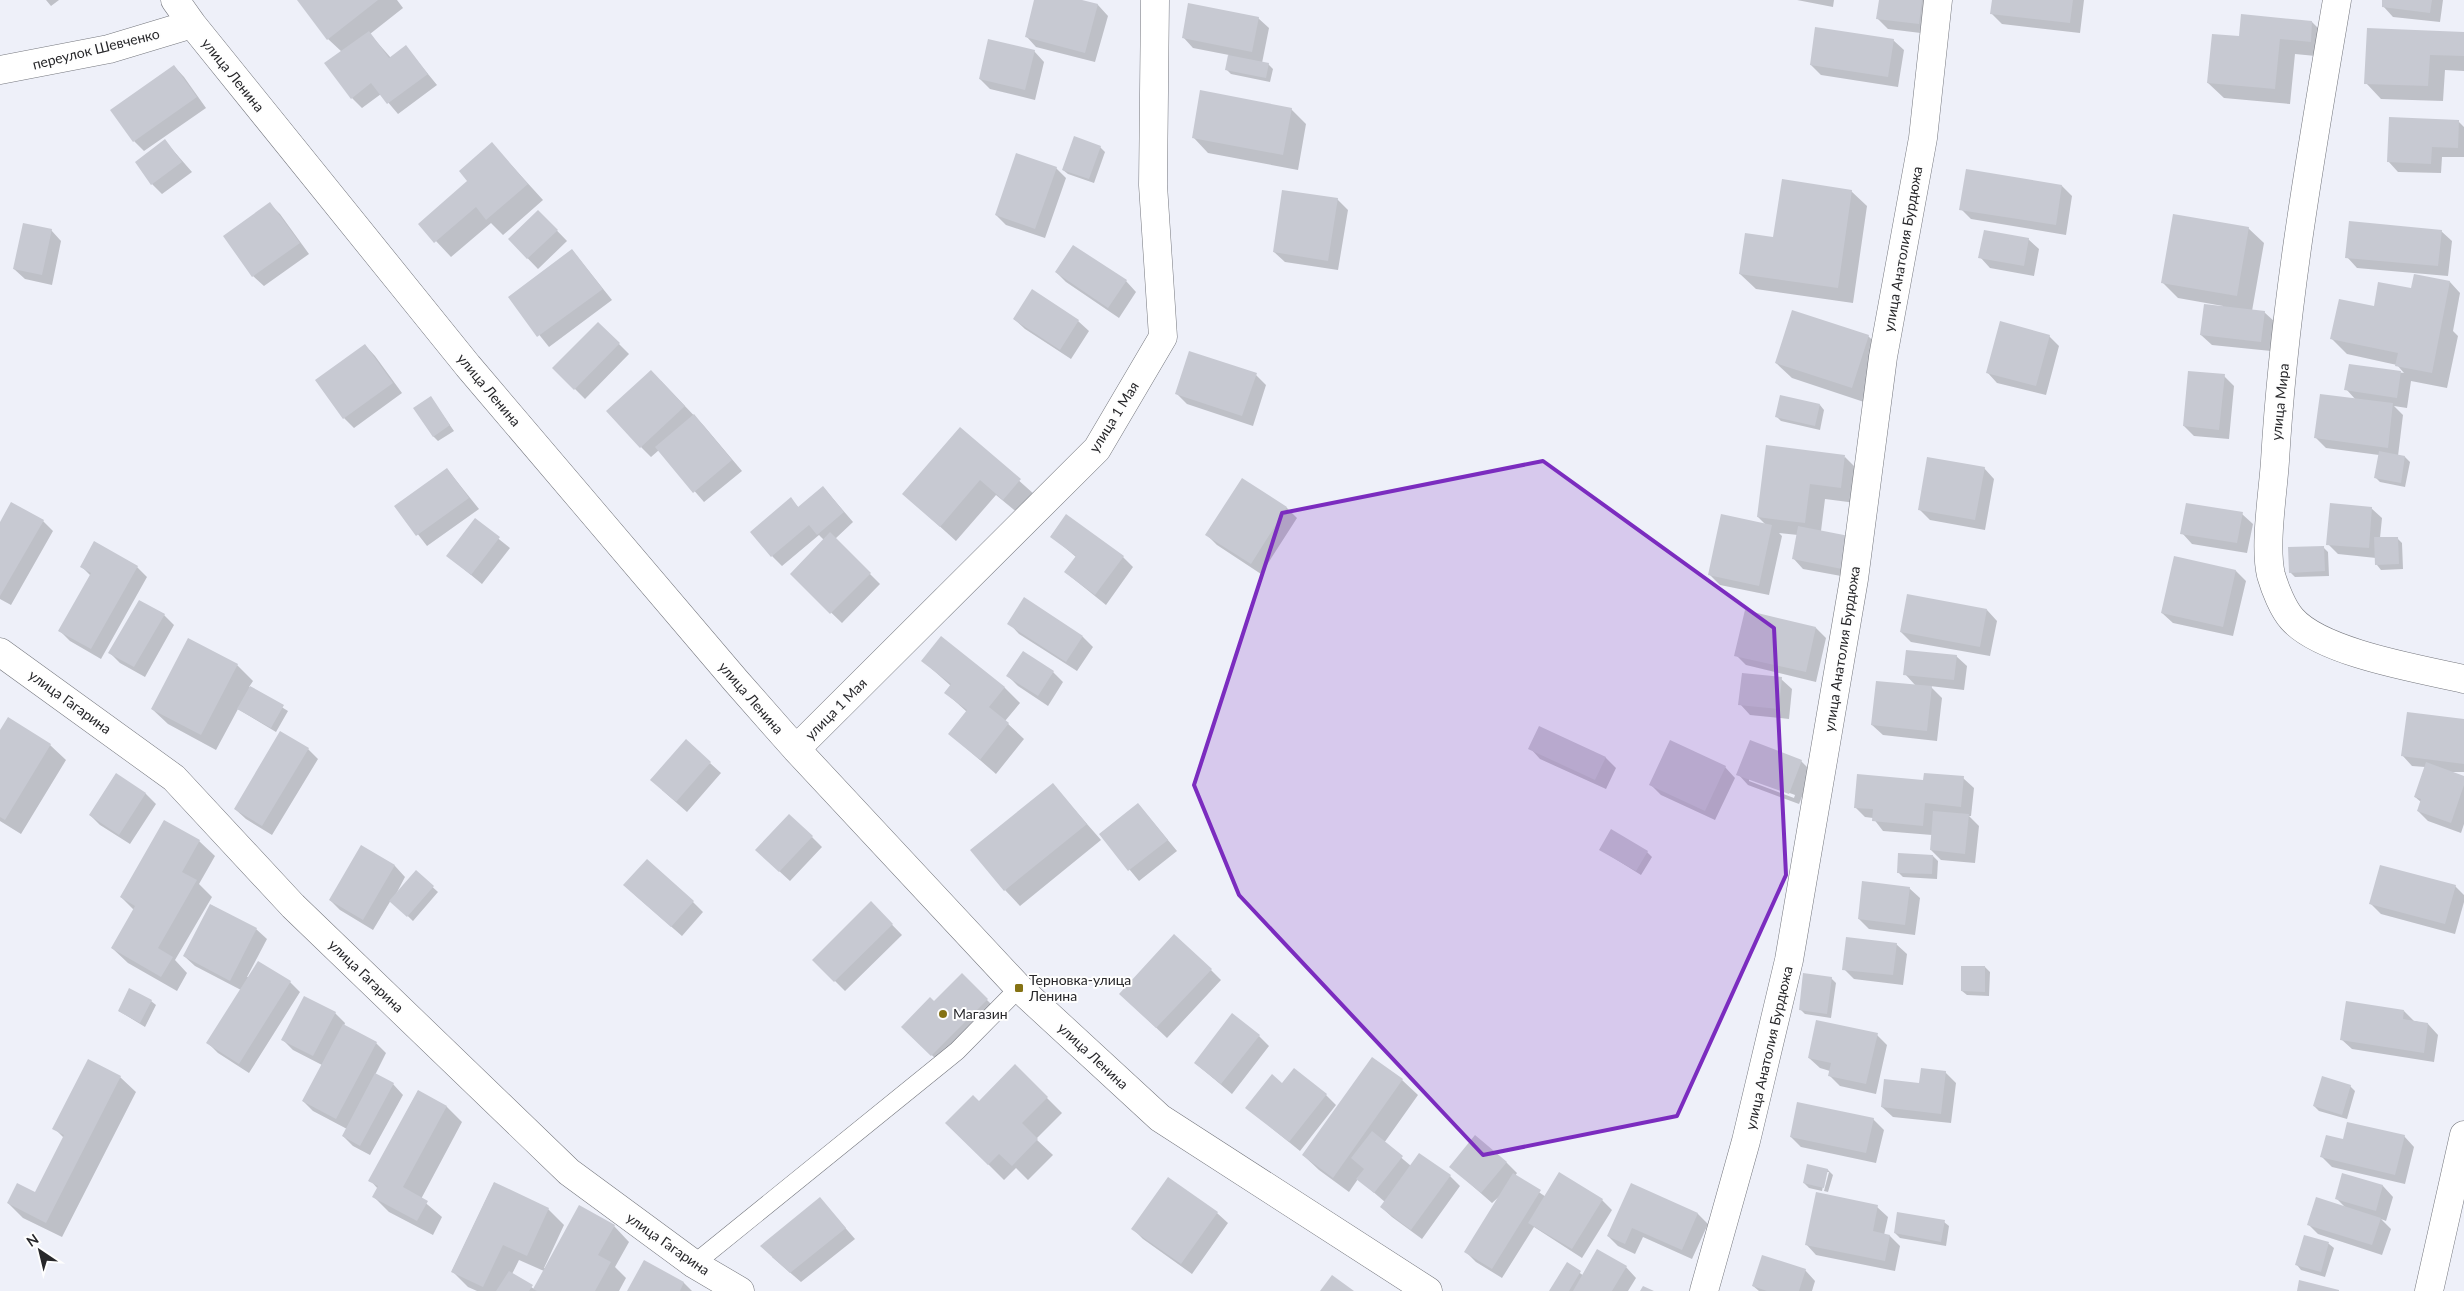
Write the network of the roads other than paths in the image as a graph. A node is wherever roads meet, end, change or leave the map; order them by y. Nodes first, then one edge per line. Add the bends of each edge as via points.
1 (175, 0) edge
2 (1155, 0) edge
3 (1938, 0) edge
4 (2337, 0) edge
5 (192, 24) junction
6 (0, 70) edge
7 (0, 652) edge
8 (2464, 679) edge
9 (796, 749) junction
10 (1019, 988) junction
11 (2464, 1135) edge
12 (694, 1264) junction
13 (740, 1291) edge
14 (1428, 1291) edge
15 (1704, 1291) edge
16 (2429, 1291) edge

1 - 5 street, улица Ленина
2 - 9 street, улица 1 Мая via 1153,185 1163,337 1097,449
3 - 15 street, улица Анатолия Бурдюжа via 1923,138 1883,357 1854,579 1790,960 1746,1141
4 - 8 street, улица Мира via 2303,199 2276,430 2269,544 2271,574 2292,619 2313,634 2358,654
5 - 6 street, переулок Шевченко via 109,49
5 - 9 street, улица Ленина via 468,366
7 - 12 street, улица Гагарина via 174,778 293,906 569,1172
9 - 10 street, улица Ленина
10 - 12 lane via 957,1050
10 - 14 street, улица Ленина via 1160,1118
11 - 16 street
12 - 13 street, улица Гагарина

